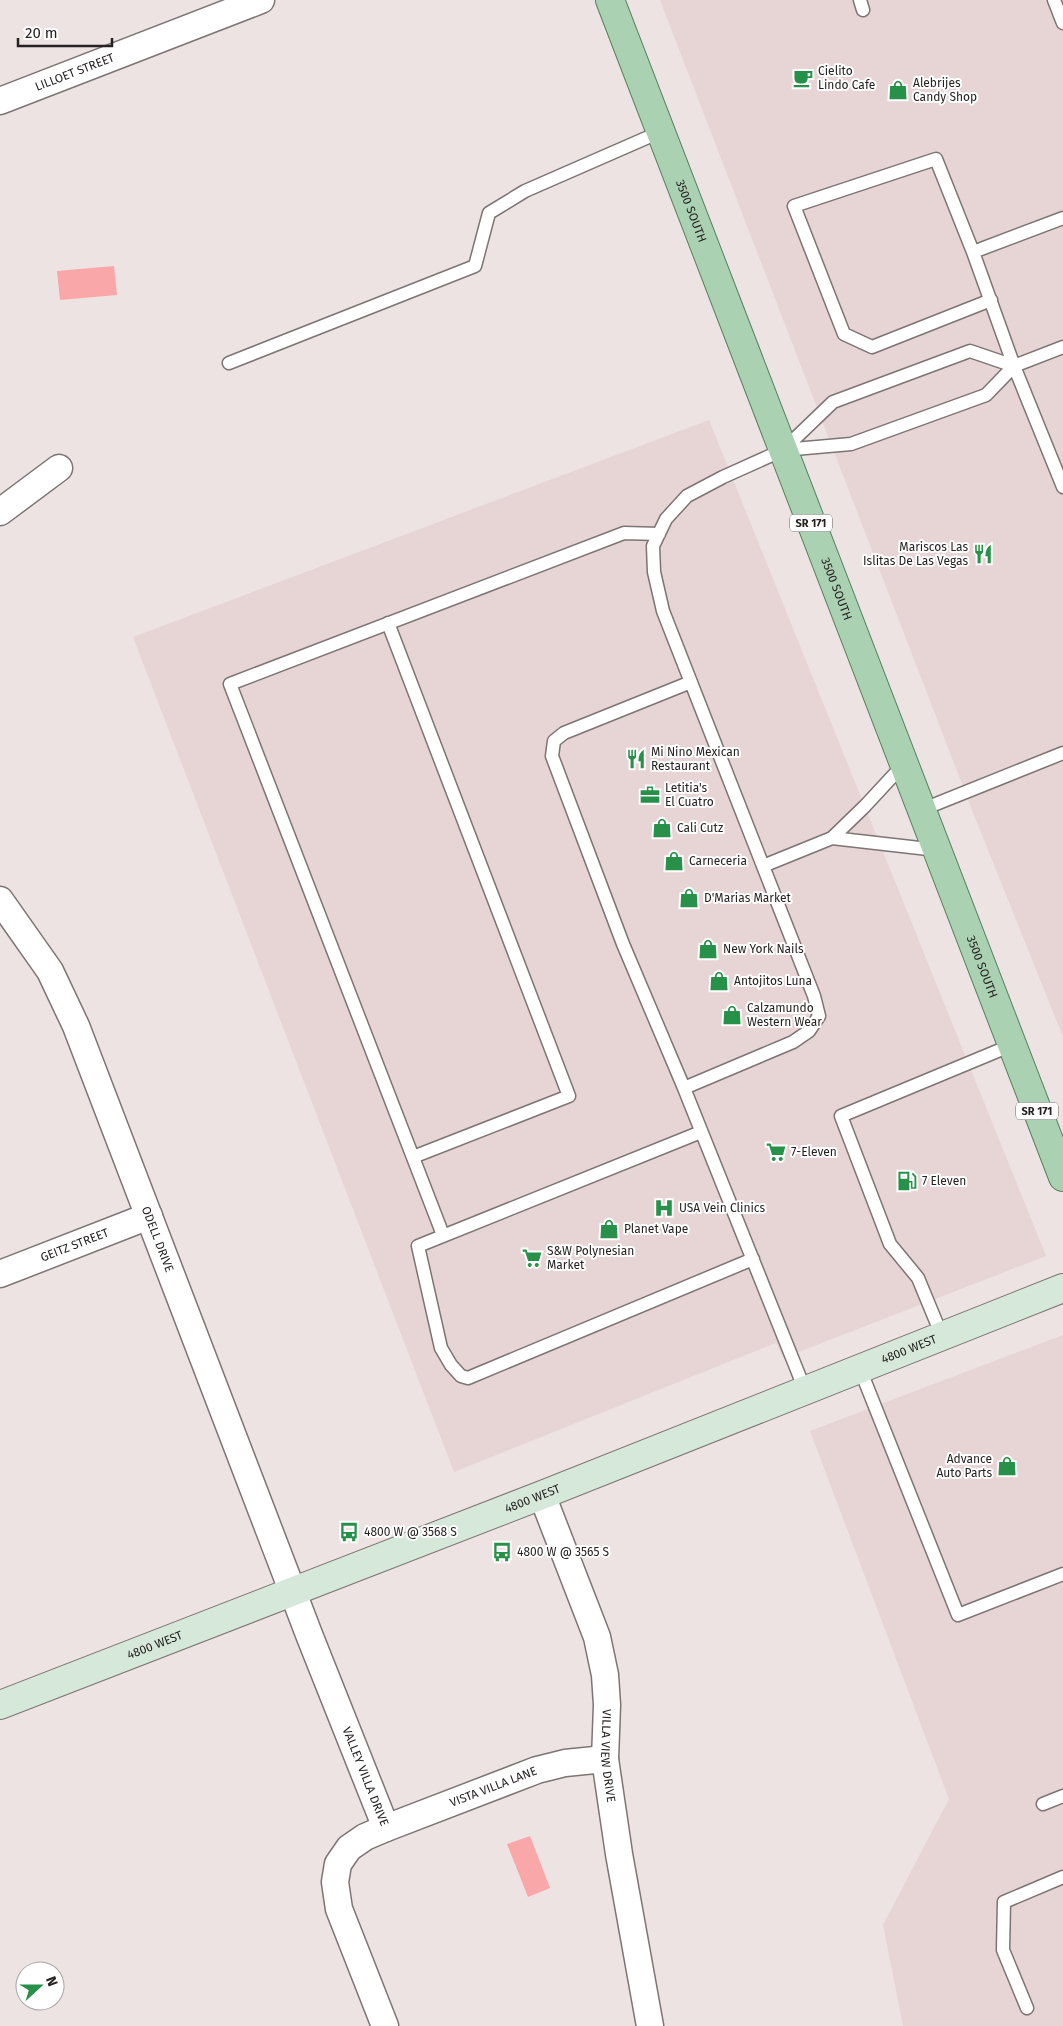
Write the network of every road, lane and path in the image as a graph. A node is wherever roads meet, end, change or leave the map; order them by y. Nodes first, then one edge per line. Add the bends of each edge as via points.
1 (262, 0) edge
2 (610, 0) edge
3 (1054, 0) edge
4 (218, 8) edge
5 (1063, 23) edge
6 (0, 101) edge
7 (660, 132) junction
8 (1063, 218) edge
9 (973, 252) junction
10 (990, 300) junction
11 (1063, 347) edge
12 (229, 363) dead end
13 (1014, 366) junction
14 (783, 450) junction
15 (1058, 462) edge
16 (60, 468) dead end
17 (1063, 487) edge
18 (0, 512) edge
19 (659, 534) junction
20 (388, 623) junction
21 (691, 682) junction
22 (1063, 752) edge
23 (904, 764) junction
24 (921, 810) junction
25 (832, 838) junction
26 (937, 850) junction
27 (763, 866) junction
28 (0, 900) edge
29 (1012, 1045) junction
30 (684, 1088) junction
31 (701, 1132) junction
32 (413, 1157) junction
33 (1063, 1177) edge
34 (149, 1216) junction
35 (443, 1235) junction
36 (753, 1259) junction
37 (0, 1274) edge
38 (1063, 1288) edge
39 (942, 1336) junction
40 (860, 1369) junction
41 (805, 1390) junction
42 (542, 1495) junction
43 (1063, 1574) edge
44 (293, 1591) junction
45 (0, 1705) edge
46 (605, 1759) junction
47 (1063, 1796) edge
48 (1043, 1804) dead end
49 (386, 1828) junction
50 (1063, 1877) edge
51 (1028, 2008) dead end
52 (385, 2026) edge
53 (650, 2026) edge

1 - 4 street, LILLOET STREET
2 - 7 main road, 3500 SOUTH / SR 171
3 - 5 lane
4 - 6 street, LILLOET STREET
7 - 12 lane via 525,191 489,213 476,266
7 - 14 main road, 3500 SOUTH / SR 171
8 - 9 lane
9 - 10 lane
9 - 10 lane via 936,159 794,206 844,334 872,347
10 - 13 lane
11 - 13 lane
13 - 14 lane via 986,395 851,444
13 - 14 lane via 970,351 833,402
13 - 15 lane
14 - 19 lane via 687,496 666,519
14 - 23 main road, 3500 SOUTH / SR 171
15 - 17 lane
16 - 18 street
19 - 20 lane via 624,533
19 - 21 lane via 653,546 654,572 663,611
20 - 32 lane via 569,1096
20 - 32 lane via 230,684
21 - 27 lane
21 - 30 lane via 564,732 554,741 552,756 623,944
22 - 24 lane
23 - 24 main road, 3500 SOUTH / SR 171
23 - 25 lane
24 - 26 main road, 3500 SOUTH / SR 171
25 - 26 lane
25 - 27 lane
26 - 29 main road, 3500 SOUTH / SR 171
27 - 30 lane via 819,1016 809,1031 794,1042
28 - 34 street, ODELL DRIVE via 45,963 64,998
29 - 33 main road, 3500 SOUTH / SR 171
29 - 39 lane via 841,1116 890,1244 918,1278
30 - 31 lane
31 - 35 lane
31 - 36 lane
32 - 35 lane
34 - 37 street, GEITZ STREET
34 - 44 street, ODELL DRIVE
35 - 36 lane via 418,1246 441,1348 451,1365 461,1376 468,1378
36 - 41 lane
38 - 39 main road, 4800 WEST
39 - 40 main road, 4800 WEST
40 - 41 main road, 4800 WEST
40 - 43 lane via 958,1615
41 - 42 main road, 4800 WEST
42 - 44 main road, 4800 WEST
42 - 46 street, VILLA VIEW DRIVE via 603,1658 607,1704
44 - 45 main road, 4800 WEST
44 - 49 street, VALLEY VILLA DRIVE
46 - 49 street, VISTA VILLA LANE via 537,1770
46 - 53 street, VILLA VIEW DRIVE via 618,1854
47 - 48 lane
49 - 52 street, VALLEY VILLA DRIVE via 349,1848 338,1864 335,1882 339,1909
50 - 51 lane via 1004,1902 1003,1950

